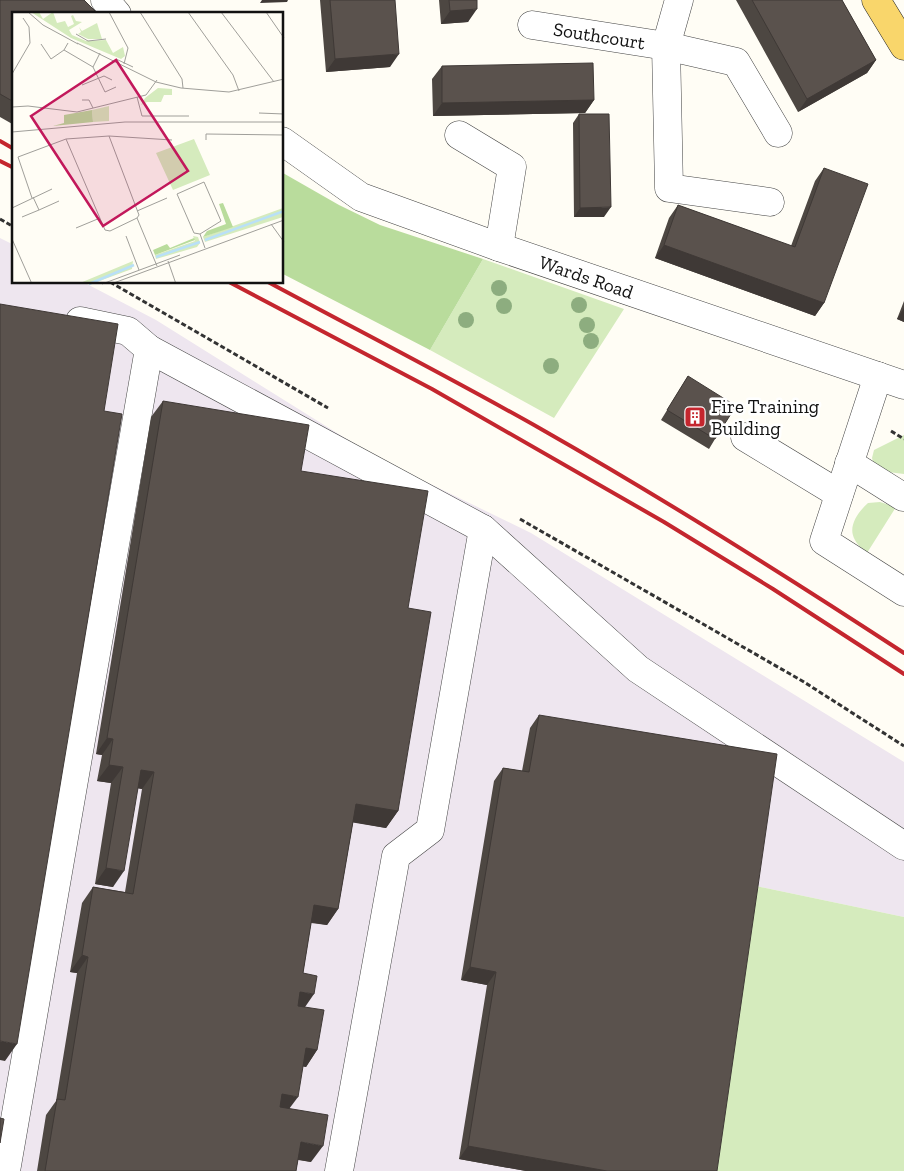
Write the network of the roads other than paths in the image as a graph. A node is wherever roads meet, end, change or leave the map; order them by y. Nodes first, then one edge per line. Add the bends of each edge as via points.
1 (105, 0) edge
2 (679, 0) edge
3 (876, 0) edge
4 (115, 12) edge
5 (532, 25) dead end
6 (666, 46) junction
7 (904, 46) edge
8 (778, 133) dead end
9 (458, 135) dead end
10 (284, 142) edge
11 (770, 202) dead end
12 (499, 247) junction
13 (55, 316) edge
14 (149, 349) junction
15 (878, 376) junction
16 (904, 385) edge
17 (745, 436) dead end
18 (850, 463) junction
19 (839, 494) junction
20 (903, 496) dead end
21 (483, 529) junction
22 (904, 592) edge
23 (904, 846) edge
24 (10, 1092) edge
25 (6, 1171) edge
26 (339, 1171) edge

1 - 4 street
2 - 6 street
3 - 7 main road
5 - 6 street, Southcourt
6 - 8 street, Southcourt via 736,62
6 - 11 street via 669,188
9 - 12 street via 512,168
10 - 12 street, Wards Road via 361,197
12 - 15 street, Wards Road
13 - 14 street via 128,331
14 - 21 street
14 - 24 street
15 - 16 street, Wards Road
15 - 18 street
17 - 19 street
18 - 19 street
18 - 20 street
19 - 22 street via 824,541
21 - 23 street via 638,669
21 - 26 street via 430,830 396,856
24 - 25 street

